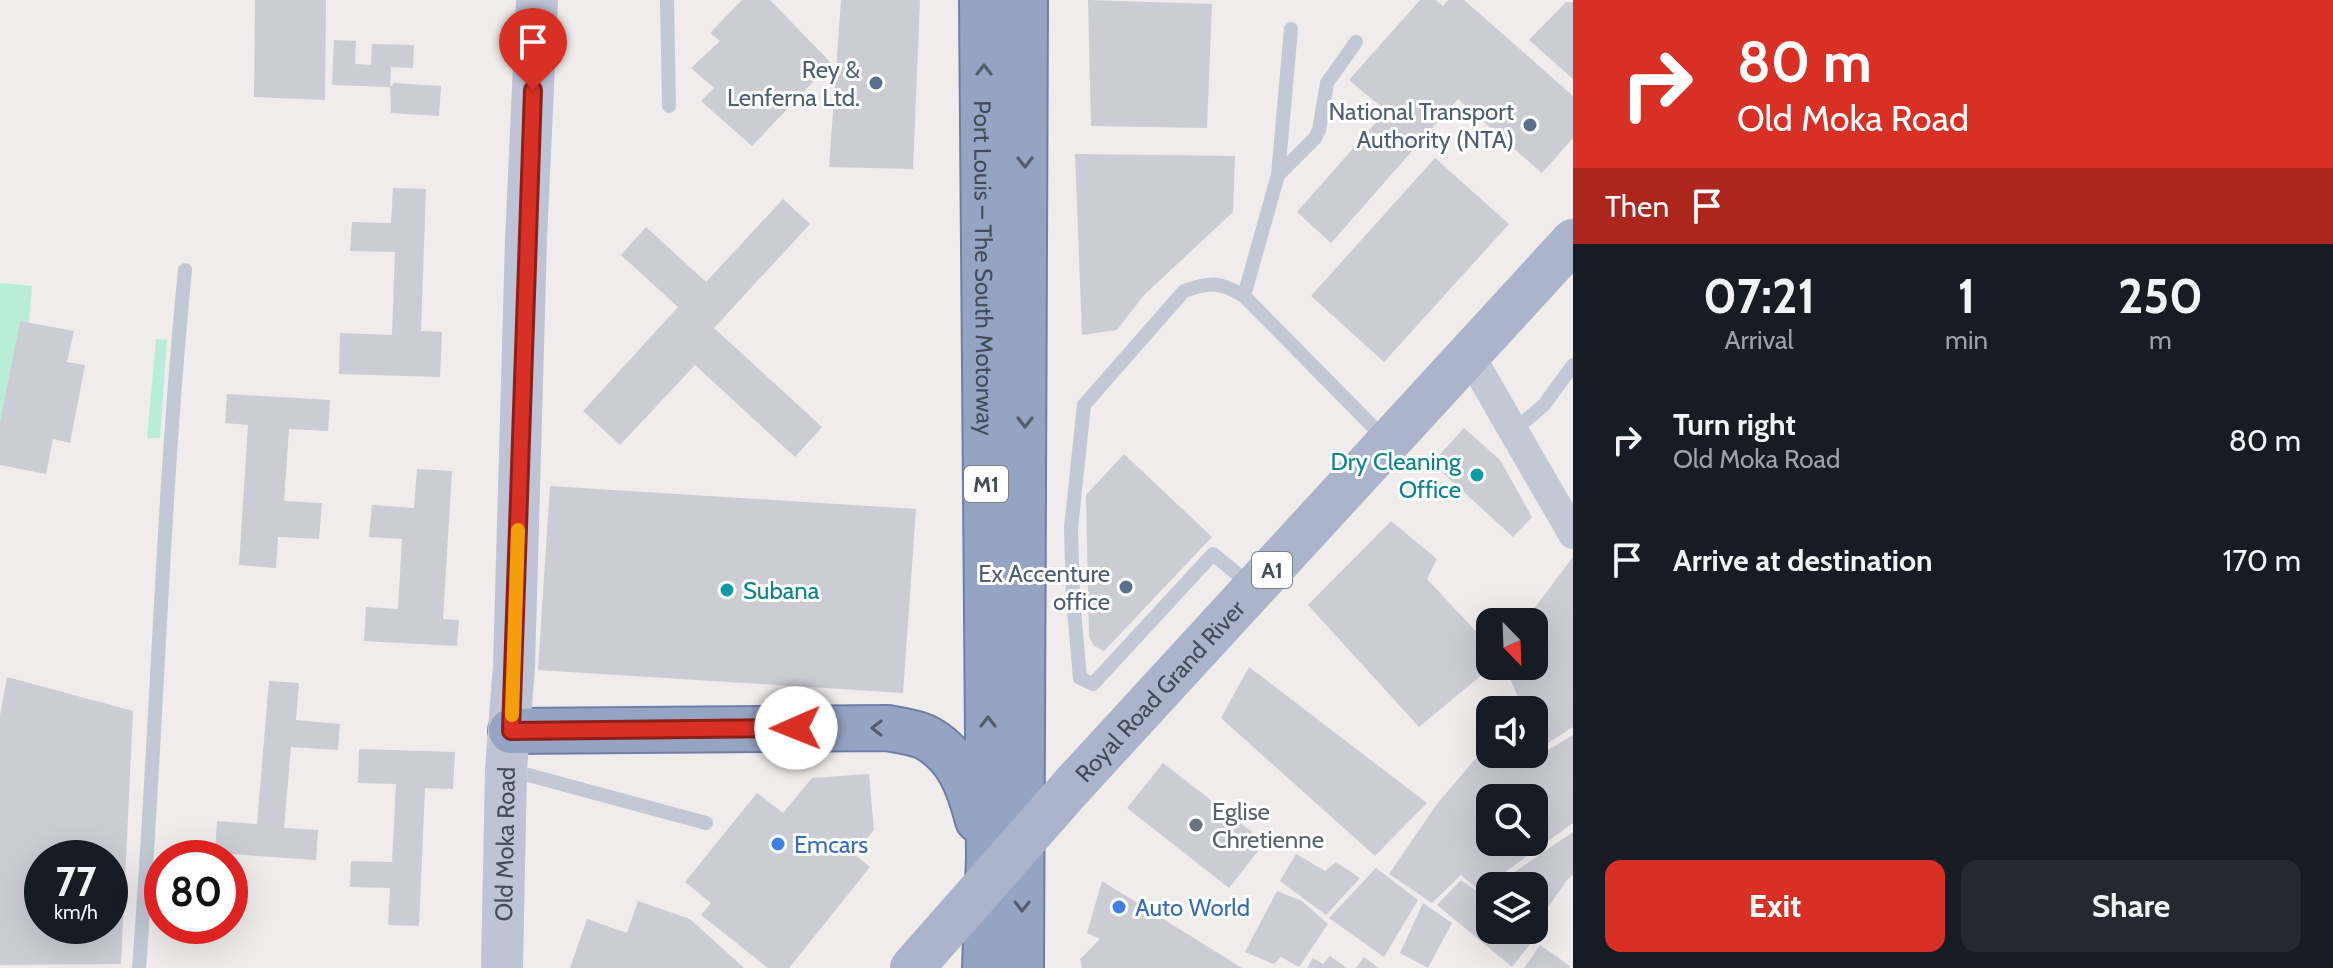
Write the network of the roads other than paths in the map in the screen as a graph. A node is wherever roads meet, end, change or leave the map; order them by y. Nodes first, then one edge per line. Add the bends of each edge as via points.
1 (537, 0) edge
2 (667, 0) edge
3 (982, 0) edge
4 (1025, 0) edge
5 (1291, 29) dead end
6 (1356, 42) dead end
7 (669, 106) dead end
8 (1278, 175) junction
9 (1573, 241) edge
10 (185, 270) dead end
11 (1244, 296) junction
12 (1469, 354) junction
13 (1573, 365) edge
14 (1513, 431) junction
15 (1389, 442) junction
16 (1573, 534) edge
17 (1255, 589) junction
18 (508, 750) junction
19 (706, 823) dead end
20 (989, 857) junction
21 (139, 968) edge
22 (502, 968) edge
23 (912, 968) edge
24 (985, 968) edge
25 (1021, 968) edge

1 - 18 main road, Old Moka Road
2 - 7 lane
20 -> 3 highway, Port Louis – The South Motorway / M1
4 -> 25 highway, Port Louis – The South Motorway / M1
5 - 8 lane
6 - 8 lane via 1327,83 1315,138
8 - 11 lane
9 - 12 main road, Royal Road Grand River / A1
10 - 21 lane via 169,450
11 - 15 lane
11 - 17 lane via 1223,284 1184,291 1084,405 1071,528 1080,678 1093,684 1213,554
12 - 14 street
12 - 15 main road, Royal Road Grand River / A1
13 - 14 lane via 1544,405
14 - 16 street
15 - 17 main road, Royal Road Grand River / A1
17 - 23 main road, Royal Road Grand River / A1, bridge
18 - 19 lane
20 -> 18 highway via 968,783 952,757 924,737 887,728
18 - 22 main road, Old Moka Road
20 - 24 highway, Port Louis – The South Motorway / M1

